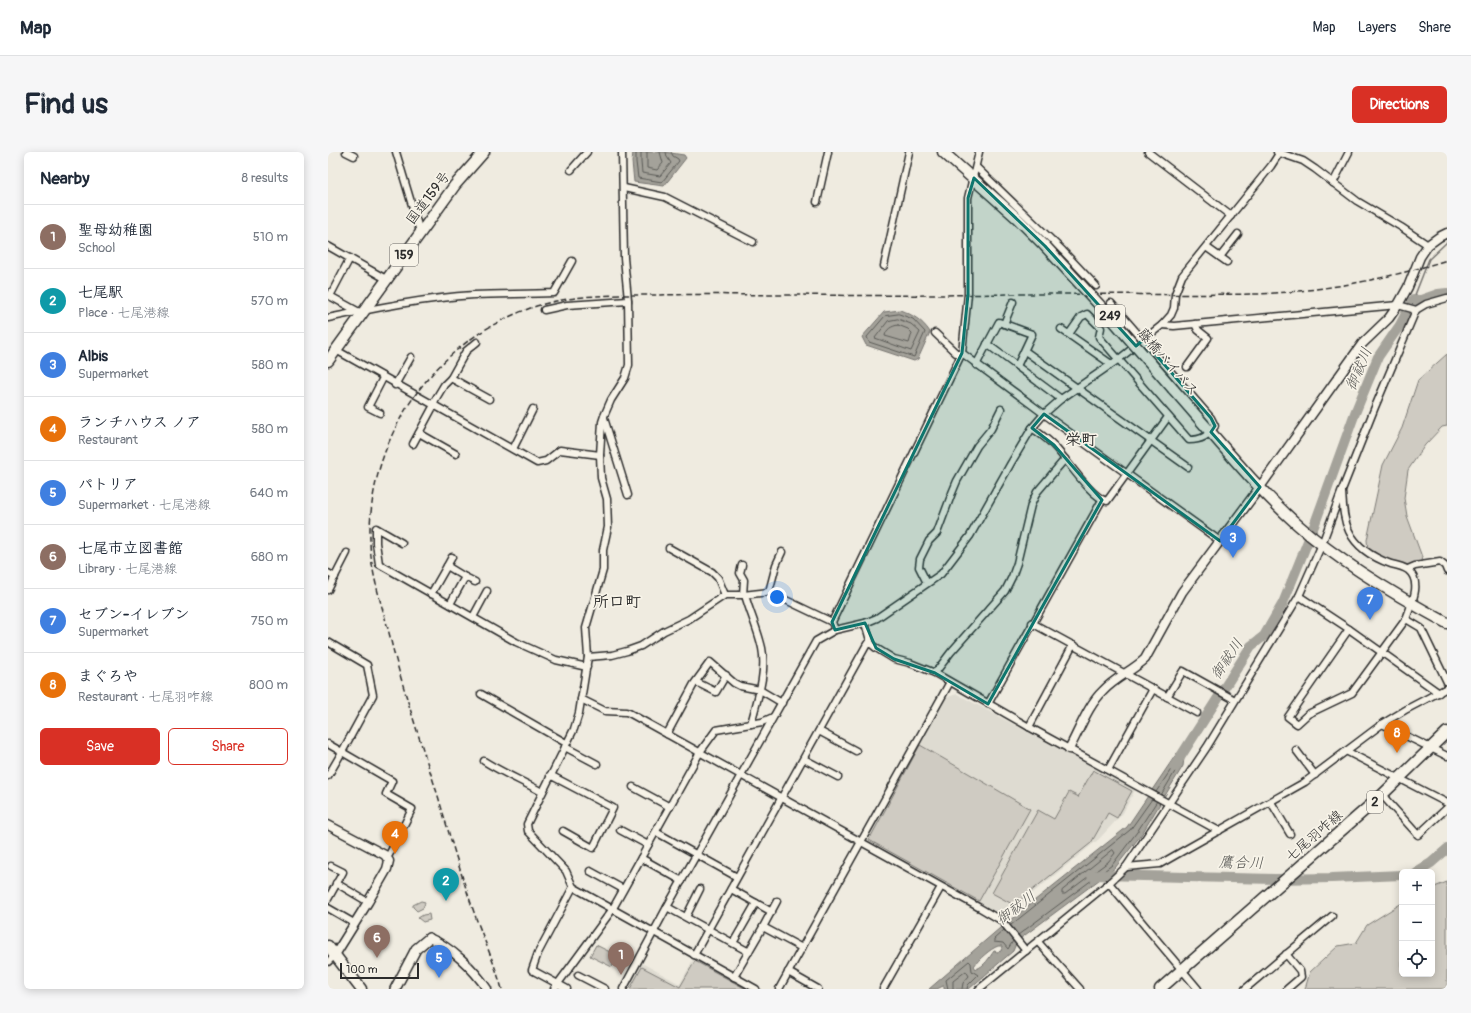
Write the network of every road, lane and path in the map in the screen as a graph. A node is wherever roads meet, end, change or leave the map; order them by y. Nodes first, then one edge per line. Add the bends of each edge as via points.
1 (346, 152) edge
2 (396, 152) edge
3 (484, 152) edge
4 (587, 152) edge
5 (622, 152) edge
6 (828, 152) edge
7 (909, 152) edge
8 (944, 152) edge
9 (980, 152) edge
10 (1148, 152) edge
11 (1276, 152) edge
12 (1280, 152) edge
13 (1349, 152) edge
14 (354, 156) dead end
15 (976, 167) junction
16 (571, 170) dead end
17 (974, 178) junction
18 (1333, 183) junction
19 (624, 188) junction
20 (817, 202) dead end
21 (1231, 216) junction
22 (420, 232) junction
23 (1447, 233) edge
24 (1238, 234) dead end
25 (753, 242) dead end
26 (1428, 245) junction
27 (328, 246) edge
28 (1206, 247) junction
29 (1220, 257) junction
30 (350, 258) junction
31 (572, 261) dead end
32 (1226, 262) dead end
33 (884, 266) dead end
34 (386, 279) junction
35 (1096, 286) dead end
36 (329, 295) edge
37 (1447, 298) edge
38 (628, 301) junction
39 (1013, 302) dead end
40 (1111, 303) dead end
41 (1402, 306) junction
42 (544, 310) dead end
43 (1415, 310) junction
44 (362, 311) junction
45 (328, 318) edge
46 (1004, 324) junction
47 (1195, 324) junction
48 (1162, 325) junction
49 (1061, 329) dead end
50 (935, 333) dead end
51 (1069, 334) junction
52 (1144, 340) junction
53 (477, 342) dead end
54 (987, 344) junction
55 (336, 350) junction
56 (1025, 351) junction
57 (962, 353) junction
58 (411, 357) dead end
59 (1119, 359) junction
60 (328, 361) edge
61 (1111, 364) junction
62 (976, 365) junction
63 (1017, 366) junction
64 (1187, 367) dead end
65 (383, 378) junction
66 (451, 378) junction
67 (395, 384) junction
68 (1076, 388) junction
69 (488, 399) dead end
70 (1061, 399) junction
71 (434, 405) junction
72 (533, 409) dead end
73 (1001, 409) dead end
74 (380, 413) dead end
75 (1044, 414) junction
76 (604, 416) junction
77 (1168, 416) junction
78 (1032, 428) junction
79 (1211, 432) junction
80 (419, 433) junction
81 (1150, 440) junction
82 (413, 444) dead end
83 (513, 449) junction
84 (456, 454) dead end
85 (600, 455) junction
86 (1065, 459) junction
87 (1188, 467) dead end
88 (1126, 474) junction
89 (1260, 487) junction
90 (1342, 490) junction
91 (628, 495) dead end
92 (1102, 500) junction
93 (1220, 541) junction
94 (402, 543) dead end
95 (1320, 543) junction
96 (669, 548) dead end
97 (782, 552) dead end
98 (347, 553) dead end
99 (452, 557) dead end
100 (742, 565) dead end
101 (447, 566) junction
102 (1408, 569) junction
103 (1447, 571) edge
104 (328, 573) edge
105 (335, 577) junction
106 (465, 577) junction
107 (474, 582) dead end
108 (927, 583) junction
109 (328, 590) edge
110 (487, 591) dead end
111 (768, 592) junction
112 (431, 594) junction
113 (725, 595) junction
114 (744, 595) junction
115 (1299, 596) junction
116 (450, 604) junction
117 (1412, 604) junction
118 (473, 617) junction
119 (1406, 619) junction
120 (832, 622) junction
121 (865, 623) junction
122 (1032, 623) junction
123 (1447, 623) edge
124 (1349, 629) junction
125 (835, 630) junction
126 (328, 642) edge
127 (871, 644) junction
128 (1073, 646) junction
129 (1381, 652) junction
130 (588, 657) junction
131 (587, 667) junction
132 (935, 673) junction
133 (726, 674) junction
134 (1124, 674) junction
135 (696, 682) junction
136 (950, 682) junction
137 (1447, 682) edge
138 (1447, 688) edge
139 (1153, 689) junction
140 (760, 690) junction
141 (1439, 693) junction
142 (481, 694) dead end
143 (1167, 697) junction
144 (581, 699) junction
145 (1235, 700) junction
146 (782, 702) junction
147 (988, 704) junction
148 (1197, 714) dead end
149 (773, 717) junction
150 (751, 724) junction
151 (1382, 724) junction
152 (1029, 727) junction
153 (819, 731) junction
154 (1447, 732) edge
155 (666, 734) junction
156 (328, 744) edge
157 (565, 745) junction
158 (1430, 748) junction
159 (1069, 749) junction
160 (1296, 750) dead end
161 (856, 751) dead end
162 (1346, 751) junction
163 (342, 752) junction
164 (700, 752) junction
165 (1447, 756) edge
166 (804, 759) junction
167 (484, 761) dead end
168 (597, 764) dead end
169 (1108, 770) junction
170 (550, 775) junction
171 (1315, 775) junction
172 (328, 776) edge
173 (740, 776) junction
174 (838, 777) dead end
175 (1399, 779) junction
176 (633, 787) dead end
177 (542, 792) junction
178 (1382, 796) junction
179 (781, 798) junction
180 (1167, 802) junction
181 (1271, 802) junction
182 (1447, 803) edge
183 (670, 806) junction
184 (1447, 808) edge
185 (328, 825) edge
186 (620, 830) dead end
187 (563, 831) dead end
188 (1218, 831) junction
189 (656, 832) junction
190 (1290, 834) dead end
191 (860, 842) junction
192 (648, 845) junction
193 (697, 854) junction
194 (385, 855) junction
195 (641, 858) junction
196 (331, 866) dead end
197 (1125, 868) junction
198 (590, 871) dead end
199 (737, 877) junction
200 (682, 881) junction
201 (336, 883) junction
202 (1110, 883) junction
203 (572, 887) junction
204 (942, 887) junction
205 (623, 889) junction
206 (700, 889) dead end
207 (731, 889) junction
208 (328, 899) edge
209 (777, 901) dead end
210 (368, 902) junction
211 (756, 903) junction
212 (667, 906) junction
213 (328, 908) edge
214 (612, 910) junction
215 (772, 912) junction
216 (1332, 916) dead end
217 (686, 917) junction
218 (354, 923) junction
219 (763, 927) junction
220 (708, 929) junction
221 (653, 932) junction
222 (429, 938) joint
223 (1038, 942) junction
224 (733, 943) junction
225 (328, 946) edge
226 (802, 948) junction
227 (1026, 951) junction
228 (749, 952) junction
229 (1286, 954) junction
230 (694, 955) junction
231 (332, 959) edge
232 (1182, 970) junction
233 (788, 972) junction
234 (578, 975) dead end
235 (734, 977) junction
236 (1253, 983) junction
237 (556, 986) edge
238 (361, 989) edge
239 (395, 989) edge
240 (487, 989) edge
241 (567, 989) edge
242 (605, 989) edge
243 (623, 989) edge
244 (756, 989) edge
245 (779, 989) edge
246 (818, 989) edge
247 (883, 989) edge
248 (979, 989) edge
249 (1080, 989) edge
250 (1160, 989) edge
251 (1198, 989) edge
252 (1245, 989) edge
253 (1258, 989) edge
254 (1286, 989) edge

1 - 14 street
2 - 22 street
3 - 22 main road, 国道159号 / 159 via 455,185
4 - 16 street
5 - 19 street
6 - 20 street
7 - 33 street
8 - 17 main road, 藤橋バイパス / 249
9 - 15 street
10 - 21 street
11 - 12 street
12 - 18 street via 1303,161
12 - 21 street
13 - 18 street
15 - 17 street
15 - 35 street
17 - 57 street via 968,198 968,294
17 - 79 main road, 藤橋バイパス / 249, bridge via 1045,246
18 - 26 street
19 - 25 street via 666,197
19 - 38 street via 624,258
21 - 28 street
22 - 34 main road, 国道159号 / 159
23 - 26 street
24 - 29 street
26 - 41 street via 1420,256
27 - 30 street
28 - 29 street
28 - 48 street via 1182,276 1175,294 1174,308
29 - 32 street
30 - 34 street
30 - 36 street
31 - 44 street via 554,294 474,295
34 - 44 main road, 国道159号 / 159
36 - 44 street
37 - 43 street
38 - 42 street via 567,305
38 - 76 street via 629,365 625,378
39 - 46 street
40 - 52 street
41 - 43 street
41 - 47 street
41 - 89 street via 1362,344
43 - 90 street
44 - 45 street
44 - 55 main road, 国道159号 / 159
46 - 54 street via 999,322
46 - 56 street via 1032,334
47 - 48 street
47 - 64 street via 1208,338
48 - 52 street
49 - 51 street
50 - 57 street via 956,353
51 - 59 street via 1087,314 1101,328 1099,337
51 - 61 street
52 - 59 street
52 - 79 street via 1211,418 1215,426
53 - 66 street via 466,351
54 - 62 street
54 - 63 street
55 - 60 main road, 国道159号 / 159
55 - 65 street
56 - 63 street
56 - 68 street
57 - 62 street
57 - 120 street
58 - 67 street
59 - 61 street
59 - 77 street
61 - 68 street
62 - 75 street
63 - 70 street
65 - 67 street
65 - 74 street via 368,406
66 - 69 street
66 - 71 street via 444,385
67 - 71 street
68 - 70 street
68 - 81 street
70 - 75 street
71 - 80 street
71 - 83 street
72 - 83 street
73 - 108 street via 992,429 977,446 957,481 937,533 929,541 920,559 919,567
75 - 78 street
75 - 88 street
76 - 85 street
76 - 91 street
77 - 79 street via 1189,440 1199,440
77 - 81 street
78 - 86 street via 1054,445
78 - 108 street via 970,536 941,574
79 - 89 main road, 藤橋バイパス / 249
80 - 82 street
80 - 84 street
81 - 87 street
81 - 88 street
83 - 85 street via 537,463 546,461 560,450
85 - 130 street via 601,478 608,508 608,527 603,550 603,570 586,628
86 - 92 street
86 - 132 street via 1037,492 1031,505 1017,562 1005,591
88 - 92 street via 1107,501
88 - 93 street
89 - 93 street
89 - 95 main road, 藤橋バイパス / 249
90 - 95 street
90 - 102 street via 1345,519 1356,541 1373,556
92 - 122 street
93 - 134 street via 1182,592 1145,659
94 - 112 street via 376,528 379,564
95 - 115 street
95 - 117 main road, 藤橋バイパス / 249
96 - 113 street via 712,572 718,578
97 - 111 street
98 - 105 street
99 - 101 street
100 - 114 street via 740,573 744,580
101 - 106 street
101 - 112 street
102 - 103 street via 1440,562
102 - 117 street via 1415,584
104 - 105 street
105 - 109 street
106 - 107 street
106 - 116 street
108 - 121 street via 877,618
110 - 118 street
111 - 114 street
111 - 120 street
112 - 116 street
113 - 114 street
113 - 130 street via 641,646 612,655
114 - 140 street via 762,649 764,664
115 - 124 street
115 - 145 street
116 - 118 street
117 - 119 street
117 - 123 main road, 藤橋バイパス / 249
118 - 131 street via 516,642 556,660
119 - 129 street
119 - 137 street via 1421,628
120 - 125 street
121 - 125 street
121 - 127 street
122 - 128 street
122 - 147 street
124 - 129 street
124 - 129 street via 1288,717 1297,724 1308,714 1352,693
125 - 146 street via 816,641
126 - 163 street via 367,665 373,695
127 - 132 street via 894,659 910,662
127 - 153 street via 867,644
128 - 134 street
128 - 152 street
129 - 141 street
130 - 131 street
131 - 144 street
132 - 136 street
133 - 135 street via 716,692
133 - 135 street via 710,662
133 - 140 street via 740,686
134 - 139 street
134 - 159 street via 1096,698
135 - 155 street
136 - 147 street
136 - 191 street
138 - 141 street
139 - 143 street
139 - 169 street
140 - 146 street
140 - 150 street
141 - 151 street
142 - 157 street
143 - 145 street via 1183,671
143 - 148 street
144 - 155 street via 605,711 626,712
144 - 157 street via 574,729
145 - 180 street via 1207,747
146 - 149 street
147 - 152 street
149 - 150 street
149 - 173 street
150 - 164 street via 716,730
151 - 158 street
151 - 162 street
152 - 159 street
153 - 161 street
153 - 166 street
154 - 158 main road, 七尾羽咋線 / 2
155 - 164 street
156 - 163 street
157 - 168 street
157 - 170 street
158 - 165 street
158 - 175 main road, 七尾羽咋線 / 2
159 - 169 street
160 - 171 street
162 - 171 street
162 - 175 street
163 - 172 street
163 - 194 street via 392,780 386,794 412,809 389,855
164 - 173 street
164 - 183 street
166 - 174 street
166 - 179 street
167 - 177 street
169 - 180 street
170 - 177 street
170 - 187 street via 613,808 593,848
171 - 181 street
173 - 179 street
173 - 193 street
175 - 178 main road, 七尾羽咋線 / 2
175 - 182 street
176 - 183 street
177 - 203 street via 529,818 528,831 566,871
178 - 184 street via 1418,835
178 - 232 main road, 七尾羽咋線 / 2
179 - 191 street
179 - 199 street
180 - 188 street
180 - 197 street
181 - 188 street
181 - 190 street
183 - 189 street
185 - 194 street
186 - 192 street
188 - 197 street via 1160,864
189 - 192 street
189 - 193 street
191 - 204 street
191 - 226 street
192 - 195 street
193 - 199 street
193 - 200 street
194 - 210 street via 389,860 387,869
195 - 200 street
195 - 205 street
196 - 201 street via 343,872
197 - 202 street
198 - 205 street
199 - 207 street
200 - 212 street
201 - 208 street
201 - 210 street
202 - 223 street
202 - 232 street
203 - 214 street
203 - 237 street via 532,970
204 - 227 street via 1002,921
204 - 247 street
205 - 214 street
206 - 217 street
207 - 211 street
207 - 220 street
209 - 215 street
210 - 218 street
211 - 215 street
211 - 224 street
212 - 217 street
212 - 221 street
213 - 218 street
214 - 221 street
214 - 237 street
215 - 219 street
216 - 229 street
217 - 220 street
218 - 231 street
219 - 226 street
219 - 228 street
220 - 224 street
220 - 230 street
221 - 230 street
221 - 243 street
222 - 239 main road via 416,949
222 - 240 street via 440,943 468,966
223 - 227 street
223 - 249 street
224 - 228 street
225 - 231 main road
226 - 233 street
227 - 248 street
228 - 235 street
229 - 236 street
229 - 254 street via 1300,971 1301,977
230 - 235 street
231 - 238 main road
232 - 250 main road, 七尾羽咋線 / 2
232 - 251 street
233 - 245 street
233 - 246 street
234 - 242 street
235 - 244 street
236 - 252 street
236 - 253 street
237 - 241 street

